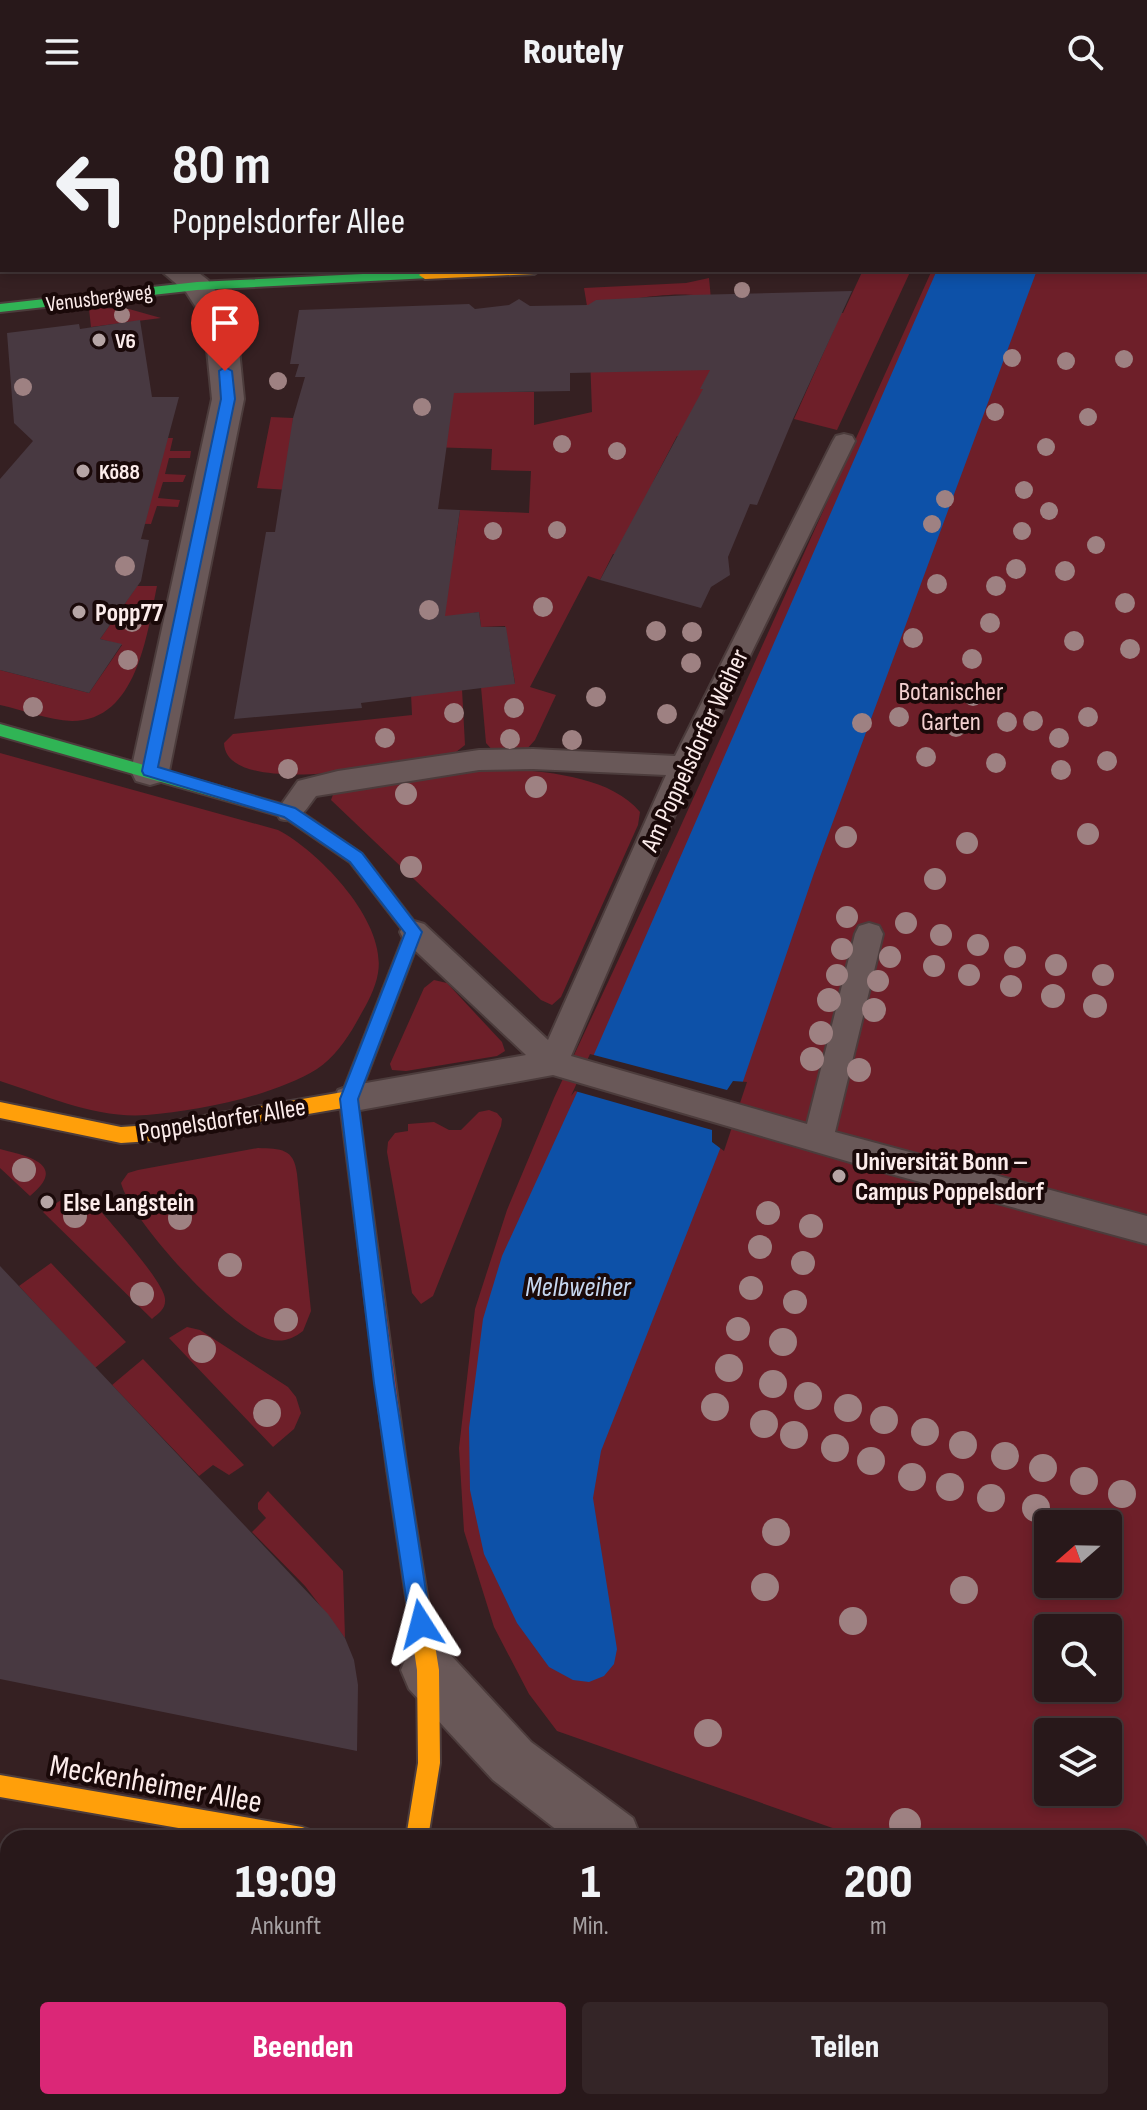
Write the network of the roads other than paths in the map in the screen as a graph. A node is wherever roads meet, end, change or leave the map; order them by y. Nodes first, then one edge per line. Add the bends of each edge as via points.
1 (447, 272) edge
2 (186, 278) edge
3 (0, 308) edge
4 (844, 441) dead end
5 (0, 730) edge
6 (683, 766) junction
7 (150, 771) junction
8 (289, 812) junction
9 (414, 932) junction
10 (869, 934) dead end
11 (564, 1066) junction
12 (349, 1099) junction
13 (0, 1110) edge
14 (818, 1138) junction
15 (1147, 1230) edge
16 (428, 1670) junction
17 (0, 1786) edge
18 (256, 1830) edge
19 (418, 1830) edge
20 (603, 1830) edge

1 - 2 street, Venusbergweg
2 - 3 street, Venusbergweg
2 - 7 street via 220,320 228,399
4 - 6 lane, Am Poppelsdorfer Weiher
5 - 7 street
6 - 8 lane via 479,760 307,788
6 - 11 lane, Am Poppelsdorfer Weiher
7 - 8 street
8 - 9 street via 356,858
9 - 11 lane
9 - 12 street
10 - 14 lane
11 - 12 lane
11 - 14 lane
12 - 13 street, Poppelsdorfer Allee via 121,1135
12 - 16 street via 384,1383
14 - 15 lane
16 - 19 street via 429,1763
16 - 20 street via 512,1761
17 - 18 street, Meckenheimer Allee

